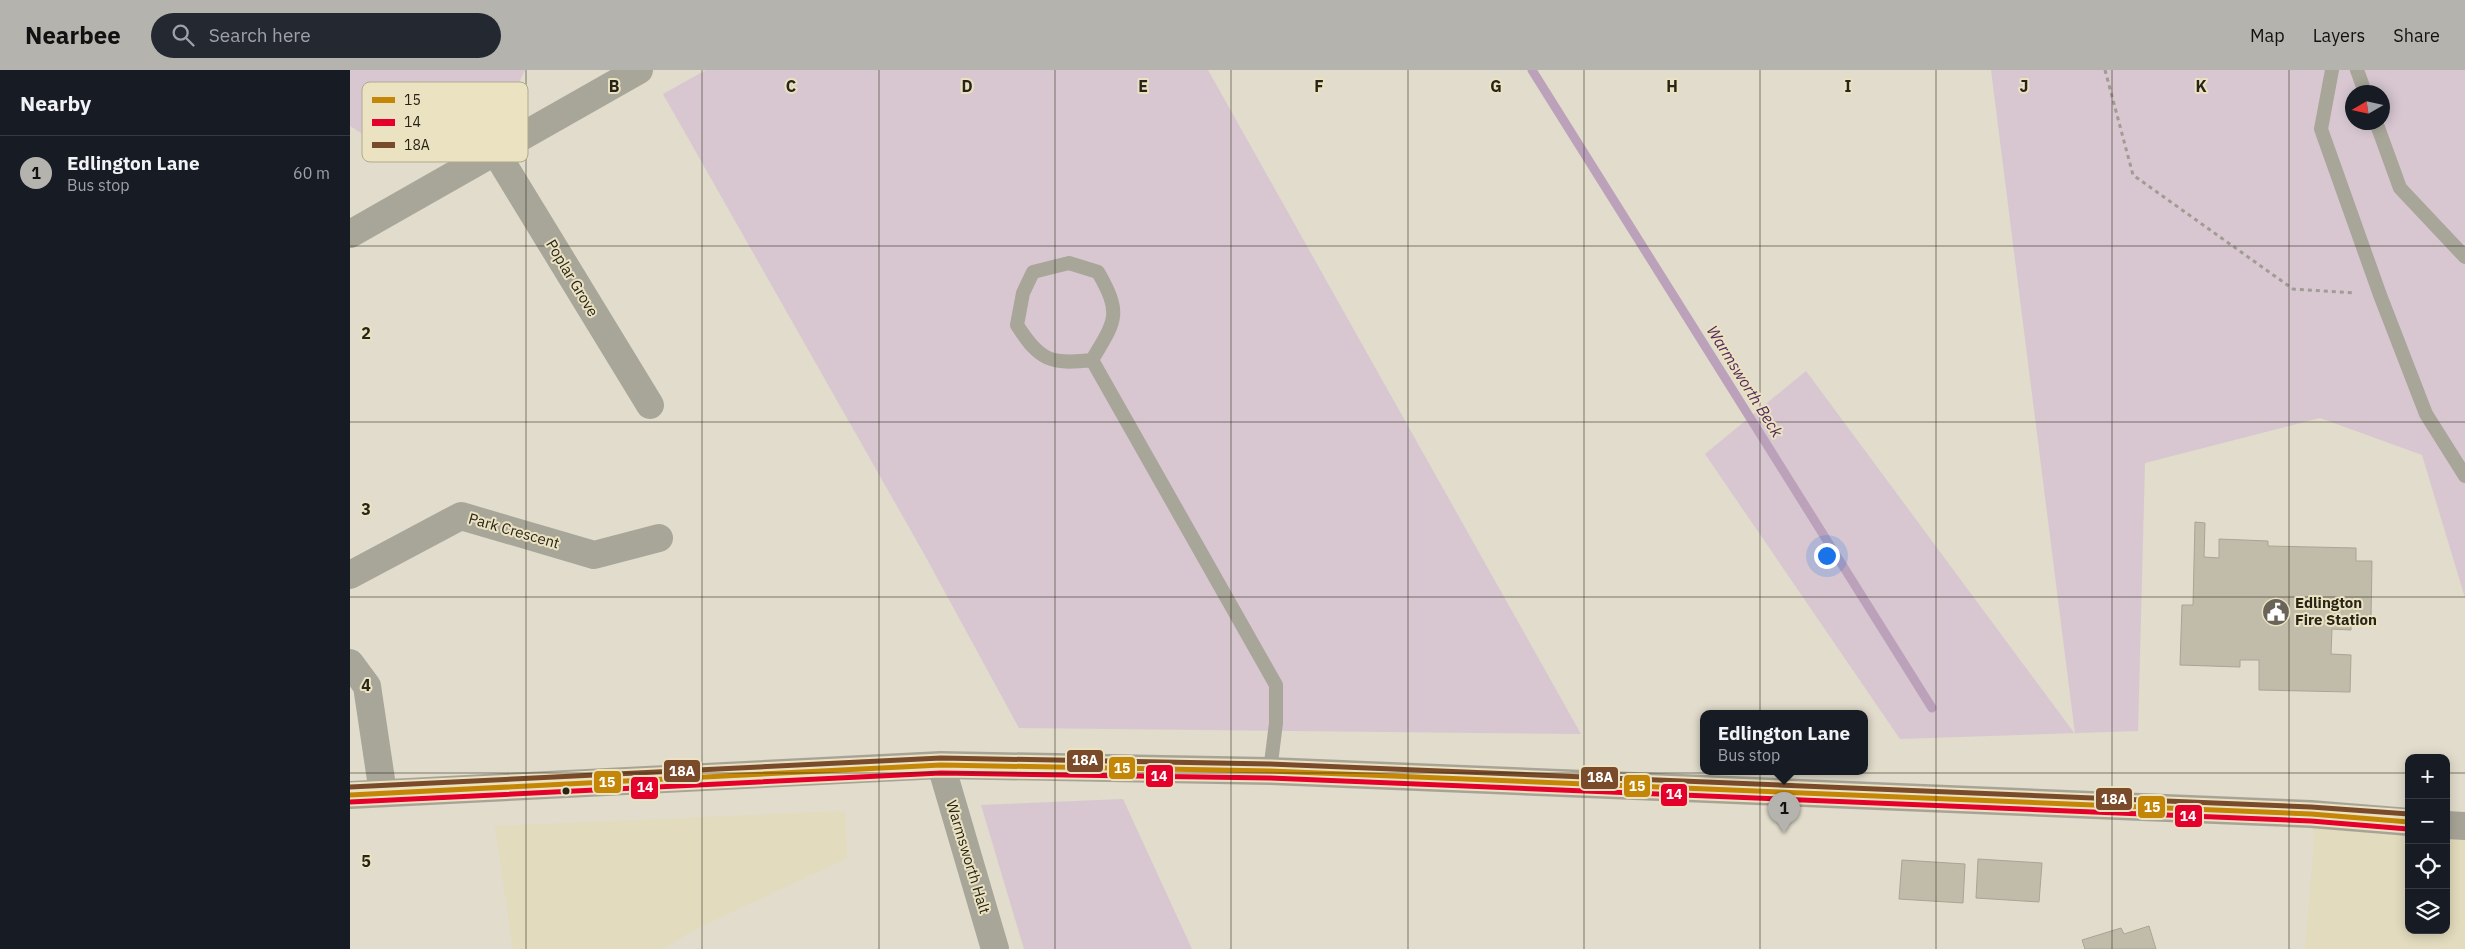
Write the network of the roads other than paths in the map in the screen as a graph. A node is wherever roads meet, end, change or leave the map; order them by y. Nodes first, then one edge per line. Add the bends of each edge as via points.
1 (639, 70) edge
2 (2332, 70) edge
3 (2356, 70) edge
4 (2362, 85) edge
5 (2379, 130) edge
6 (528, 132) edge
7 (476, 162) edge
8 (502, 162) edge
9 (350, 234) edge
10 (2465, 256) edge
11 (1092, 360) junction
12 (650, 405) dead end
13 (2465, 476) edge
14 (659, 538) dead end
15 (350, 575) edge
16 (350, 663) edge
17 (941, 766) junction
18 (1270, 771) junction
19 (382, 793) junction
20 (350, 794) edge
21 (2405, 822) edge
22 (2450, 825) edge
23 (2465, 826) edge
24 (995, 949) edge

1 - 6 street
2 - 13 lane via 2321,129 2426,414
3 - 4 lane
5 - 10 lane via 2400,188
7 - 9 street
8 - 12 street, Poplar Grove
11 - 11 lane via 1113,325 1112,296 1098,272 1069,263 1033,272 1023,293 1017,325 1030,346 1046,359
11 - 18 lane via 1276,685 1276,723
14 - 15 street, Park Crescent via 594,555 461,516
16 - 19 street via 367,686
17 - 18 main road
17 - 19 main road
17 - 24 street, Warmsworth Halt
18 - 21 main road via 2312,814
19 - 20 main road
22 - 23 main road

